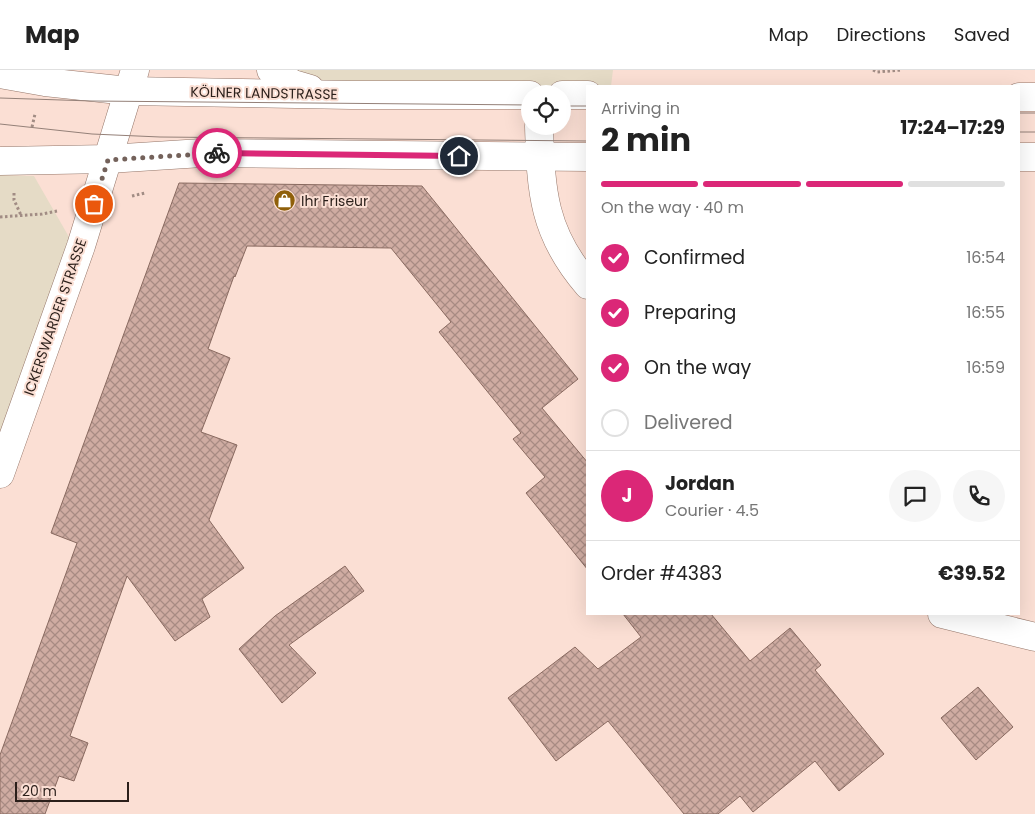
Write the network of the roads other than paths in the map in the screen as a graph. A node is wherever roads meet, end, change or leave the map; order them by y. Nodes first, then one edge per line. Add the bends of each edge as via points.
1 (271, 70) edge
2 (0, 74) edge
3 (131, 80) edge
4 (324, 93) junction
5 (521, 94) edge
6 (571, 95) edge
7 (586, 95) edge
8 (1020, 97) edge
9 (1035, 97) edge
10 (540, 135) edge
11 (541, 157) junction
12 (586, 157) edge
13 (1020, 158) edge
14 (1035, 158) edge
15 (108, 160) junction
16 (0, 161) edge
17 (586, 283) edge
18 (0, 474) edge
19 (946, 615) edge
20 (1035, 637) edge

1 - 4 main road via 293,84
2 - 3 main road, KÖLNER LANDSTRASSE via 45,82
3 - 4 main road, KÖLNER LANDSTRASSE
3 - 15 main road, ICKERSWARDER STRASSE
4 - 5 main road, KÖLNER LANDSTRASSE
6 - 7 main road
8 - 9 main road
10 - 11 main road
11 - 12 main road
11 - 15 main road via 202,153
11 - 17 main road via 546,209 555,236 571,266
13 - 14 main road
15 - 16 main road
15 - 18 main road, ICKERSWARDER STRASSE
19 - 20 main road

